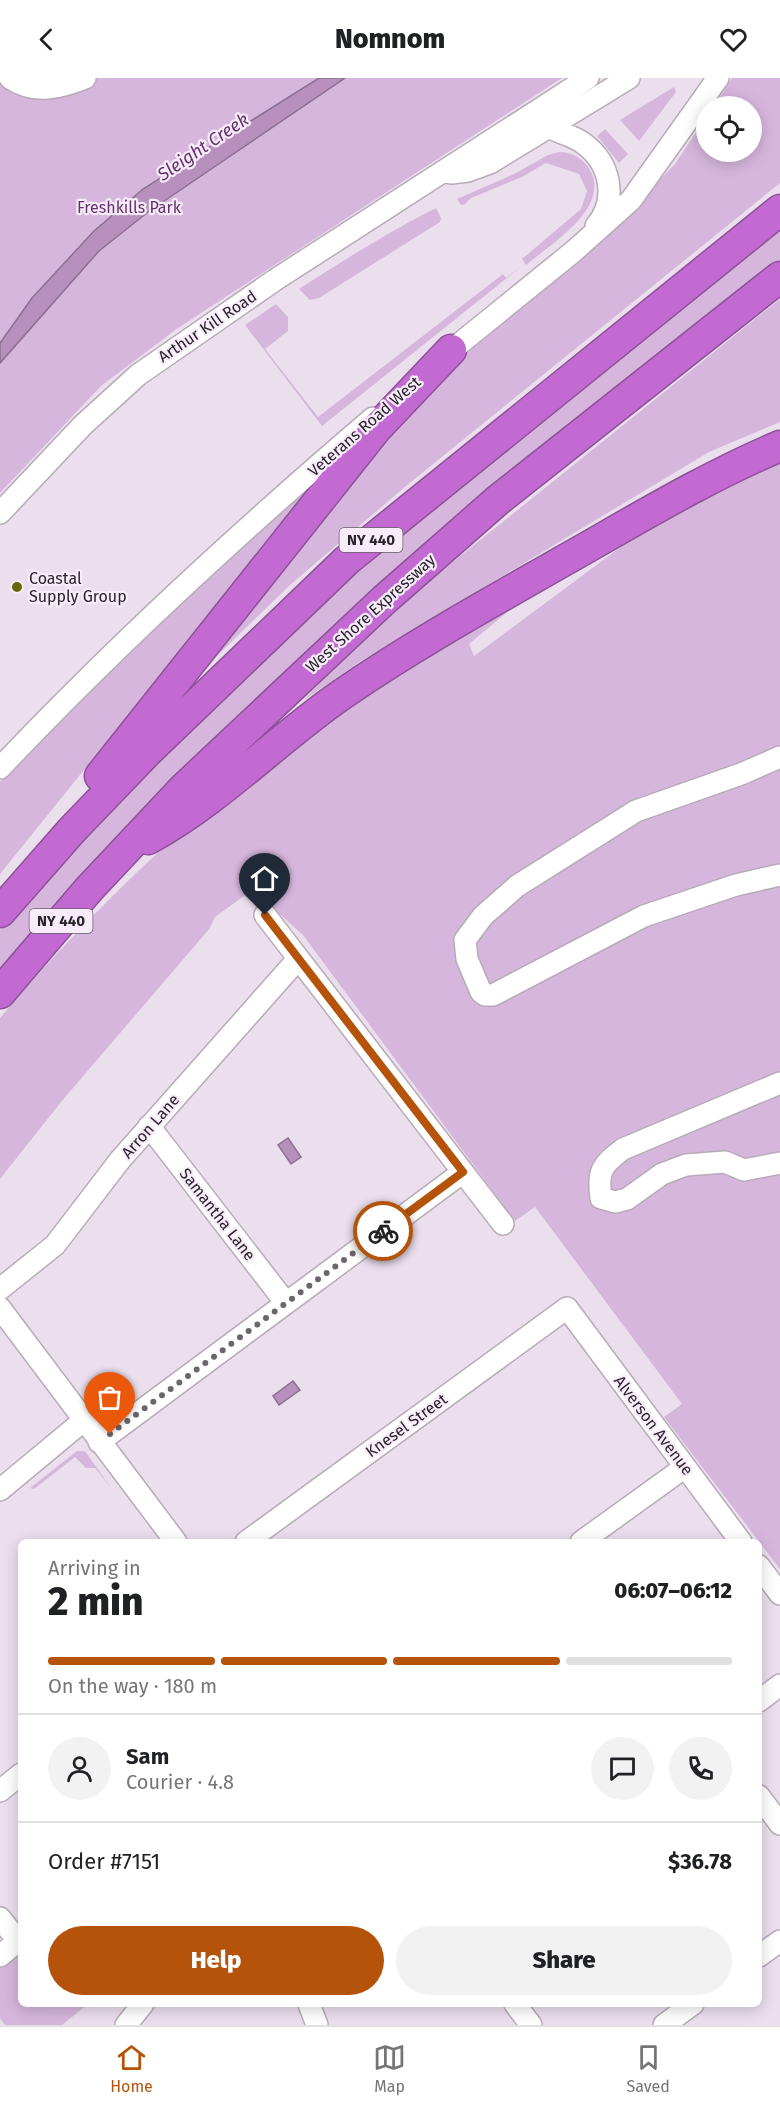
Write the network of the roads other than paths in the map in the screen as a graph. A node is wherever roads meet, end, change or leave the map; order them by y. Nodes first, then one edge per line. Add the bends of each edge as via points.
1 (10, 78) edge
2 (85, 78) edge
3 (588, 78) edge
4 (629, 78) edge
5 (718, 78) edge
6 (549, 127) junction
7 (442, 174) junction
8 (780, 210) edge
9 (574, 251) junction
10 (780, 277) edge
11 (451, 350) junction
12 (780, 446) edge
13 (0, 513) edge
14 (780, 757) edge
15 (0, 768) edge
16 (124, 852) junction
17 (780, 875) edge
18 (0, 901) edge
19 (0, 912) edge
20 (265, 915) dead end
21 (298, 959) junction
22 (0, 993) edge
23 (780, 1083) edge
24 (149, 1126) junction
25 (780, 1162) edge
26 (463, 1172) junction
27 (503, 1224) dead end
28 (0, 1289) edge
29 (286, 1303) junction
30 (0, 1308) edge
31 (567, 1308) joint
32 (83, 1421) junction
33 (99, 1442) junction
34 (685, 1467) junction
35 (0, 1490) edge
36 (174, 1539) edge
37 (250, 1539) edge
38 (585, 1539) edge
39 (739, 1539) edge
40 (762, 1570) edge
41 (780, 1594) edge
42 (780, 1685) edge
43 (762, 1699) edge
44 (18, 1776) edge
45 (0, 1791) edge
46 (762, 1800) edge
47 (780, 1824) edge
48 (0, 1918) edge
49 (780, 1941) edge
50 (762, 1954) edge
51 (0, 1956) edge
52 (141, 2007) edge
53 (310, 2007) edge
54 (517, 2007) edge
55 (689, 2007) edge
56 (126, 2025) edge
57 (317, 2025) edge
58 (531, 2025) edge
59 (664, 2025) edge

1 - 2 street via 20,85 50,89
3 - 7 street, Arthur Kill Road
4 - 6 street, Arthur Kill Road
5 - 9 street, Veterans Road West via 631,200
6 - 7 street, Arthur Kill Road via 490,163
6 - 9 street via 589,148 603,162 610,188 604,216
7 - 13 street, Arthur Kill Road via 274,280 138,375 83,425
8 - 19 highway, NY 440 via 347,560 147,752
9 - 11 street, Veterans Road West
10 - 16 highway, West Shore Expressway / NY 440 via 498,500 384,600 208,765
11 - 15 street, Veterans Road West via 245,528 67,697
11 - 18 highway via 376,429
12 - 16 highway via 678,495 422,642 264,753 184,819
14 - 17 street via 636,812 517,886 472,928 465,940 467,959 481,992 493,995 644,916 736,885
16 - 22 highway, West Shore Expressway / NY 440
20 - 21 street
21 - 24 street, Arron Lane
21 - 26 street
23 - 25 street via 623,1149 606,1162 598,1178 602,1198 615,1203 662,1174 686,1165 725,1162 744,1170
24 - 28 street, Arron Lane via 55,1245
24 - 29 street, Samantha Lane
26 - 27 street
26 - 29 street
29 - 33 street
30 - 32 street
31 - 34 street, Alverson Avenue
31 - 37 street, Knesel Street
32 - 33 street
32 - 35 street
33 - 36 street
34 - 38 street
34 - 39 street, Alverson Avenue
40 - 41 street
42 - 43 street
44 - 45 street
46 - 47 street
48 - 51 street via 18,1941
49 - 50 street
52 - 56 street
53 - 57 street
54 - 58 street
55 - 59 street

